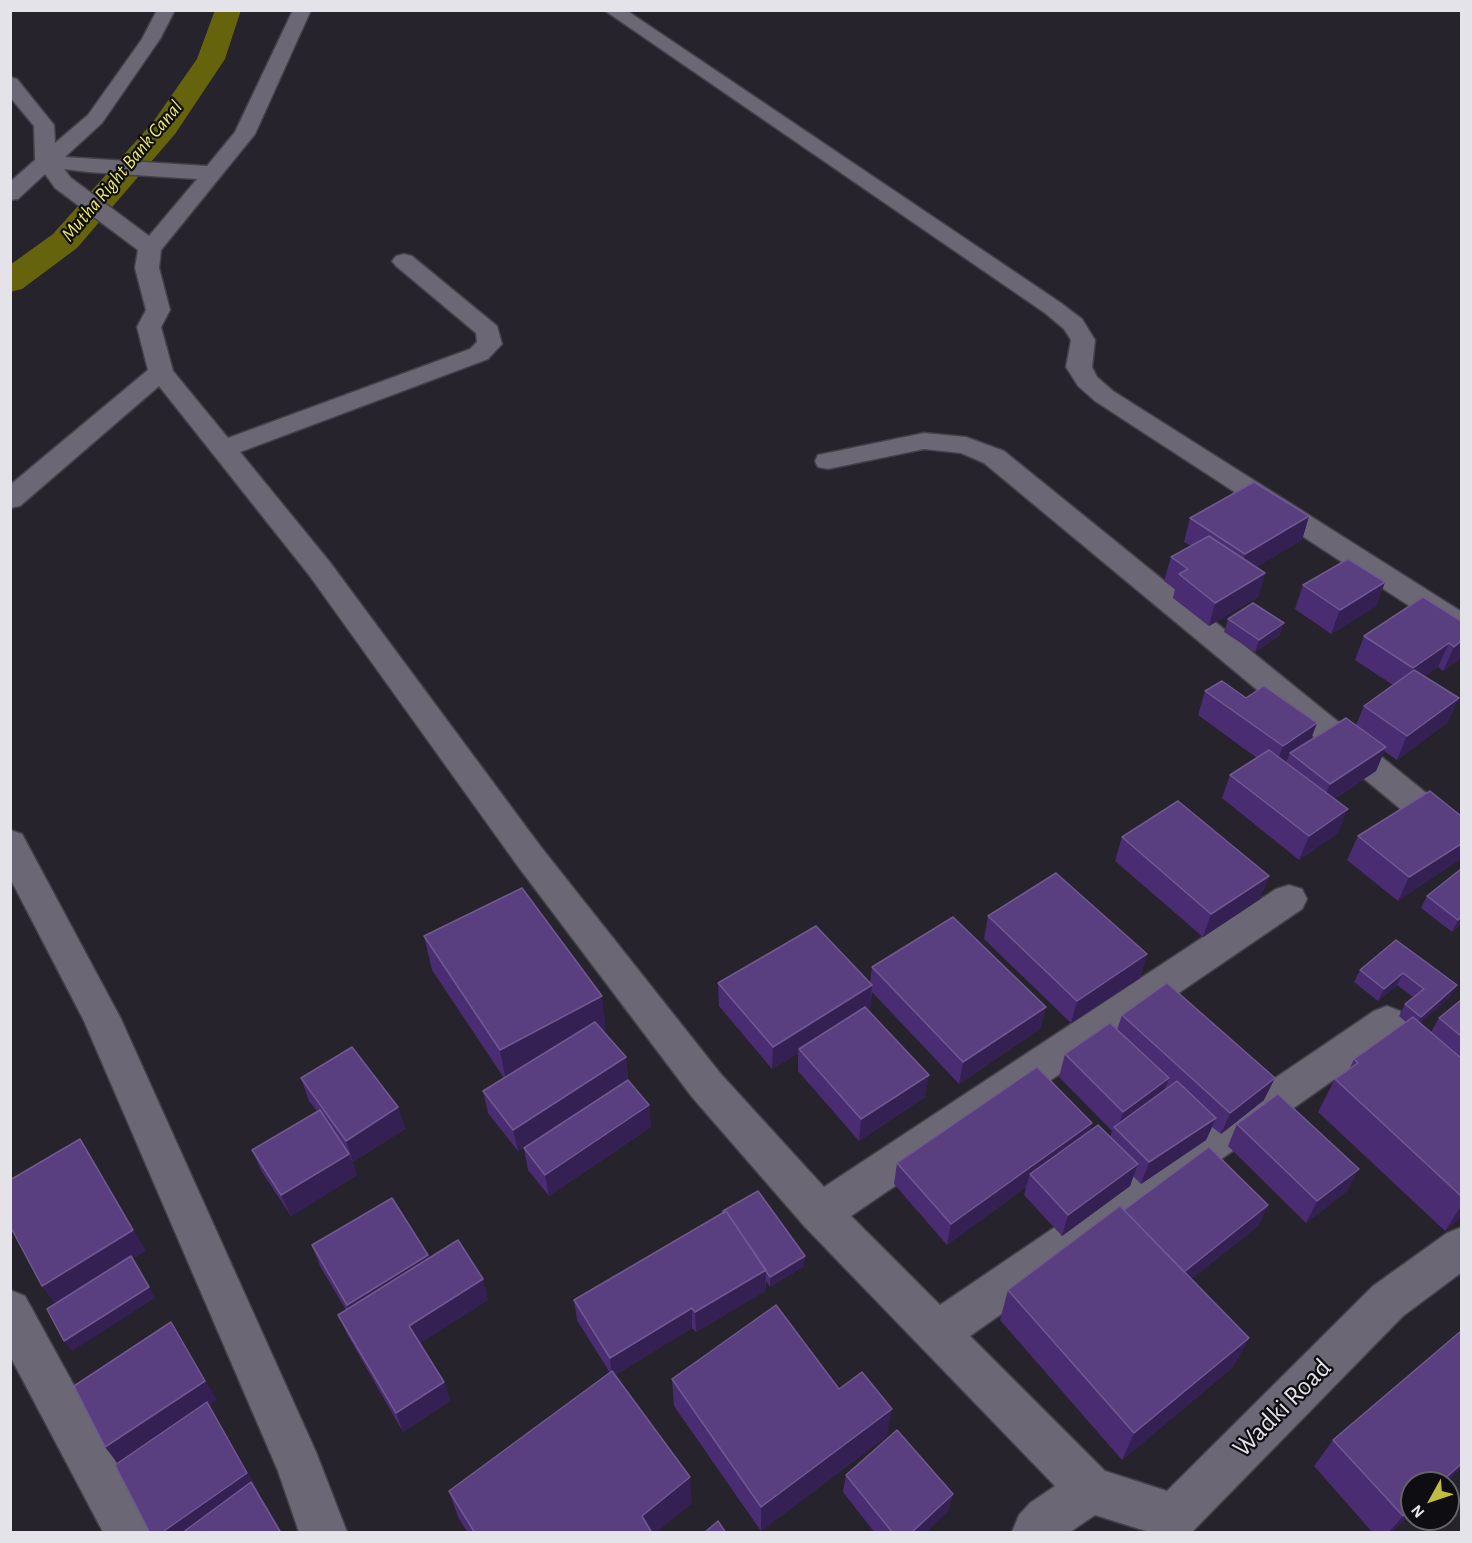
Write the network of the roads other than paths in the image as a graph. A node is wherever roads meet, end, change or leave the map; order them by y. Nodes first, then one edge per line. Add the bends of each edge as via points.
1 (166, 10) edge
2 (302, 10) edge
3 (613, 10) edge
4 (10, 83) edge
5 (46, 161) junction
6 (213, 173) junction
7 (10, 195) edge
8 (142, 242) junction
9 (404, 261) dead end
10 (161, 372) junction
11 (222, 449) junction
12 (828, 461) dead end
13 (10, 500) edge
14 (1461, 626) edge
15 (1461, 841) edge
16 (10, 843) edge
17 (1289, 899) dead end
18 (1387, 1022) dead end
19 (820, 1213) junction
20 (1461, 1247) edge
21 (10, 1311) edge
22 (937, 1333) junction
23 (1091, 1490) junction
24 (1180, 1525) edge
25 (128, 1532) edge
26 (323, 1533) edge
27 (1036, 1533) edge

1 - 5 street via 152,39 96,120
2 - 6 street via 245,134
3 - 14 street via 1053,308 1073,324 1083,340 1079,367 1087,381 1104,396
4 - 5 street via 44,125
5 - 6 street
5 - 7 street
5 - 8 street via 63,183
6 - 8 street
8 - 10 street via 158,310 149,327
9 - 11 street via 488,331 490,344 478,354
10 - 11 street
10 - 13 street
11 - 19 street via 319,568 529,856 706,1085
12 - 15 street via 924,441 966,445 994,458
16 - 26 street via 102,1019 300,1468
17 - 19 street
18 - 22 street
19 - 22 street
20 - 24 street, Wadki Road via 1388,1301
21 - 25 street
22 - 23 street
23 - 24 street, Wadki Road
23 - 27 street via 1047,1520

